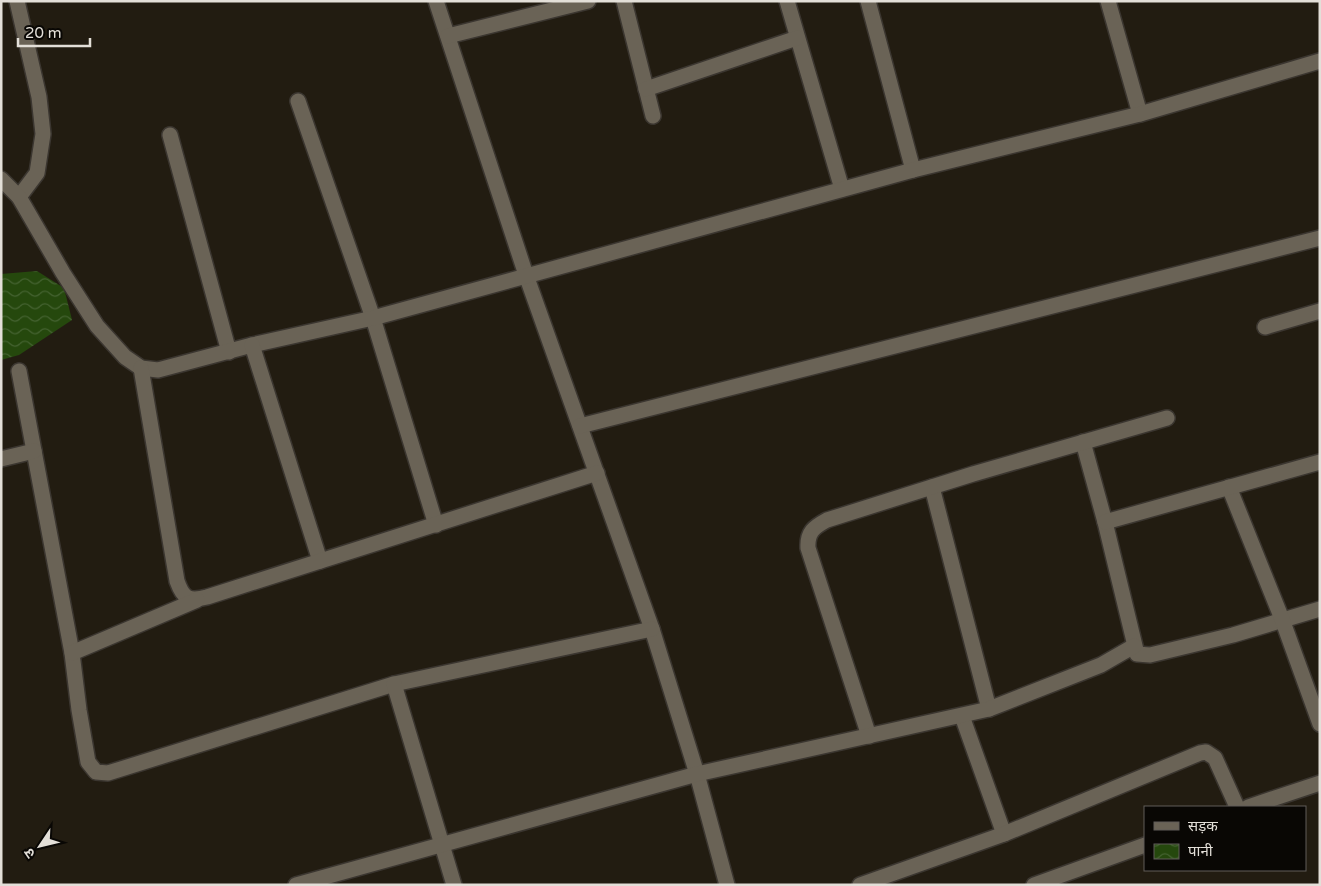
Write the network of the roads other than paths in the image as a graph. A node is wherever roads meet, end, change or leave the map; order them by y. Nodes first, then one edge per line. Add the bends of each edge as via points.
1 (17, 1) edge
2 (436, 1) edge
3 (588, 1) edge
4 (624, 1) edge
5 (787, 1) edge
6 (868, 1) edge
7 (1108, 1) edge
8 (448, 36) junction
9 (797, 38) junction
10 (1320, 60) edge
11 (646, 89) junction
12 (298, 101) dead end
13 (1140, 114) junction
14 (653, 116) dead end
15 (170, 134) dead end
16 (913, 170) junction
17 (1, 178) edge
18 (842, 189) junction
19 (19, 197) junction
20 (1320, 238) edge
21 (526, 275) junction
22 (1320, 311) edge
23 (373, 318) junction
24 (1265, 327) dead end
25 (252, 345) junction
26 (229, 352) junction
27 (141, 368) junction
28 (19, 371) dead end
29 (1167, 418) dead end
30 (580, 426) junction
31 (1083, 442) junction
32 (34, 451) junction
33 (1, 459) edge
34 (1320, 462) edge
35 (597, 473) junction
36 (932, 487) junction
37 (1229, 487) junction
38 (1105, 522) junction
39 (436, 525) junction
40 (320, 561) junction
41 (197, 600) junction
42 (1320, 609) edge
43 (1282, 619) junction
44 (652, 629) junction
45 (1134, 646) junction
46 (72, 653) junction
47 (394, 684) junction
48 (989, 709) junction
49 (962, 716) junction
50 (1320, 724) edge
51 (869, 736) junction
52 (697, 774) junction
53 (1320, 783) edge
54 (1237, 806) edge
55 (1251, 806) edge
56 (1004, 834) junction
57 (441, 844) junction
58 (1144, 845) edge
59 (296, 885) edge
60 (454, 885) edge
61 (728, 885) edge
62 (860, 885) edge
63 (1034, 885) edge

1 - 19 street via 39,97 42,134 37,173
2 - 8 street
3 - 8 street
4 - 11 street
5 - 9 street
6 - 16 street
7 - 13 street
8 - 21 street
9 - 11 street
9 - 18 street
10 - 13 street
11 - 14 street
12 - 23 street
13 - 16 street
15 - 26 street
16 - 18 street
17 - 19 street
18 - 21 street
19 - 27 street via 97,326
20 - 30 street
21 - 23 street
21 - 30 street
22 - 24 street
23 - 25 street
23 - 39 street
25 - 26 street
25 - 40 street
26 - 27 street via 158,370
27 - 41 street via 177,581 181,593
28 - 32 street
29 - 31 street
30 - 35 street
31 - 36 street
31 - 38 street
32 - 33 street
32 - 46 street
34 - 37 street
35 - 39 street
35 - 44 street
36 - 48 street
36 - 51 street via 827,520 811,531 808,540
37 - 38 street
37 - 43 street
38 - 45 street
39 - 40 street
40 - 41 street
41 - 46 street
42 - 43 street
43 - 45 street via 1234,635 1150,655 1138,654
43 - 50 street
44 - 47 street
44 - 52 street
45 - 48 street via 1101,664
46 - 47 street via 88,762 96,772 108,774
47 - 57 street
48 - 49 street
49 - 51 street
49 - 56 street
51 - 52 street
52 - 57 street
52 - 61 street
53 - 55 street
54 - 56 street via 1215,758 1206,752
56 - 62 street
57 - 59 street
57 - 60 street
58 - 63 street

